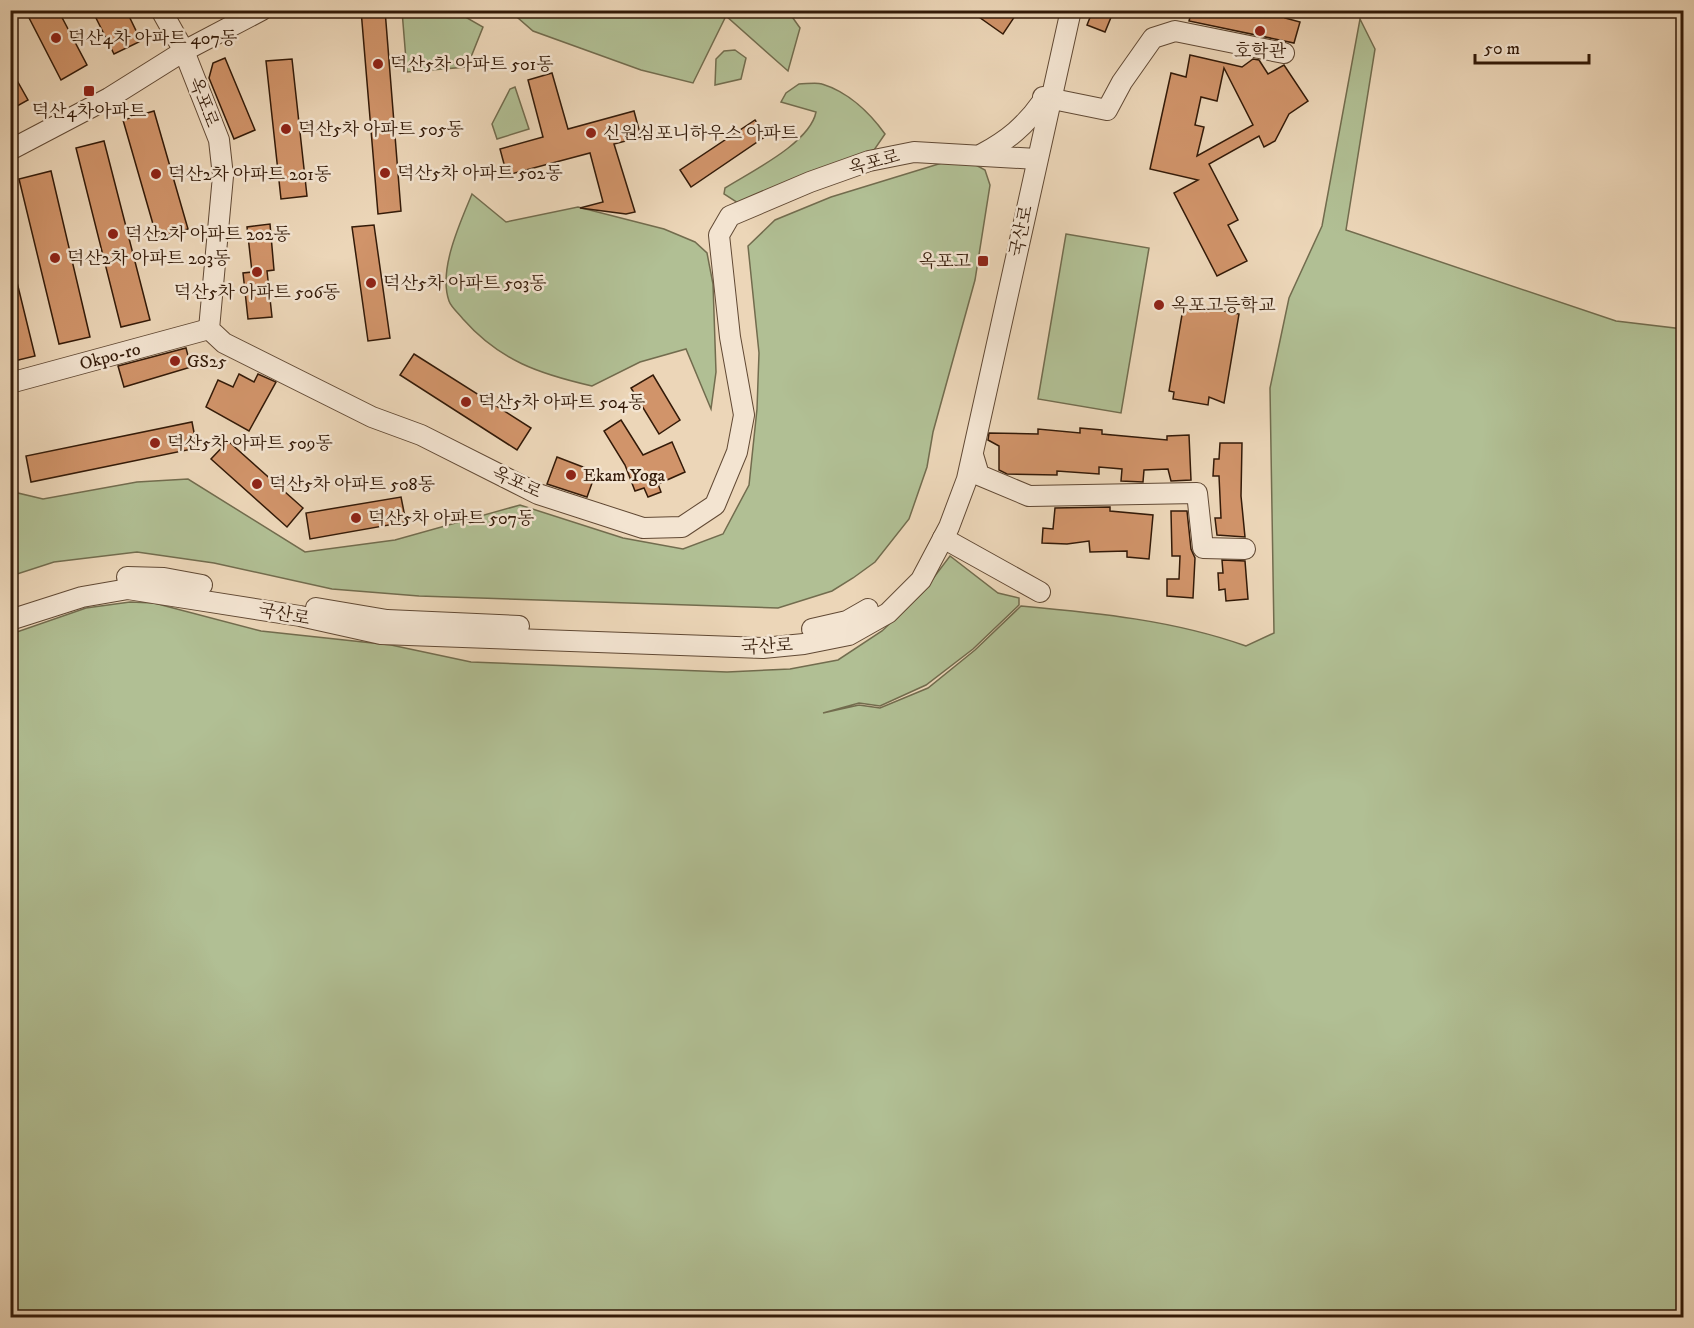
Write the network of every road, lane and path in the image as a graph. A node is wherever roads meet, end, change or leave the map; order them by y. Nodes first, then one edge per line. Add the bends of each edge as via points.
1 (161, 10) edge
2 (262, 10) edge
3 (1062, 14) edge
4 (184, 51) junction
5 (1284, 53) dead end
6 (1046, 99) junction
7 (10, 150) edge
8 (982, 154) junction
9 (1033, 158) junction
10 (209, 329) junction
11 (10, 383) edge
12 (972, 451) junction
13 (979, 476) junction
14 (964, 488) junction
15 (943, 538) junction
16 (1245, 549) dead end
17 (1040, 592) dead end
18 (10, 610) edge
19 (10, 620) edge

1 - 4 street
2 - 4 street
3 - 6 street, 국산로
4 - 7 street, 옥포로 via 109,98
4 - 10 street, 옥포로 via 219,140 223,176
5 - 6 street via 1175,31 1153,38 1107,110
6 - 8 street via 1007,141
6 - 9 street, 국산로
8 - 9 street, 옥포로
8 - 10 street, 옥포로 via 914,152 869,161 730,216 718,235 744,415 736,453 715,505 682,527 643,528 538,494 224,343
9 - 12 street, 국산로
9 - 18 street, 국산로 via 957,473 941,523 911,574 882,601 847,621 763,638 387,620 164,578 133,576 89,584
10 - 11 street, Okpo-ro
12 - 13 street
12 - 14 street, 국산로
13 - 14 street
13 - 16 street via 1029,496 1197,493 1203,548
14 - 15 street, 국산로
15 - 17 street
15 - 19 street, 국산로 via 921,580 888,614 849,635 763,648 381,634 289,614 128,588 82,597

